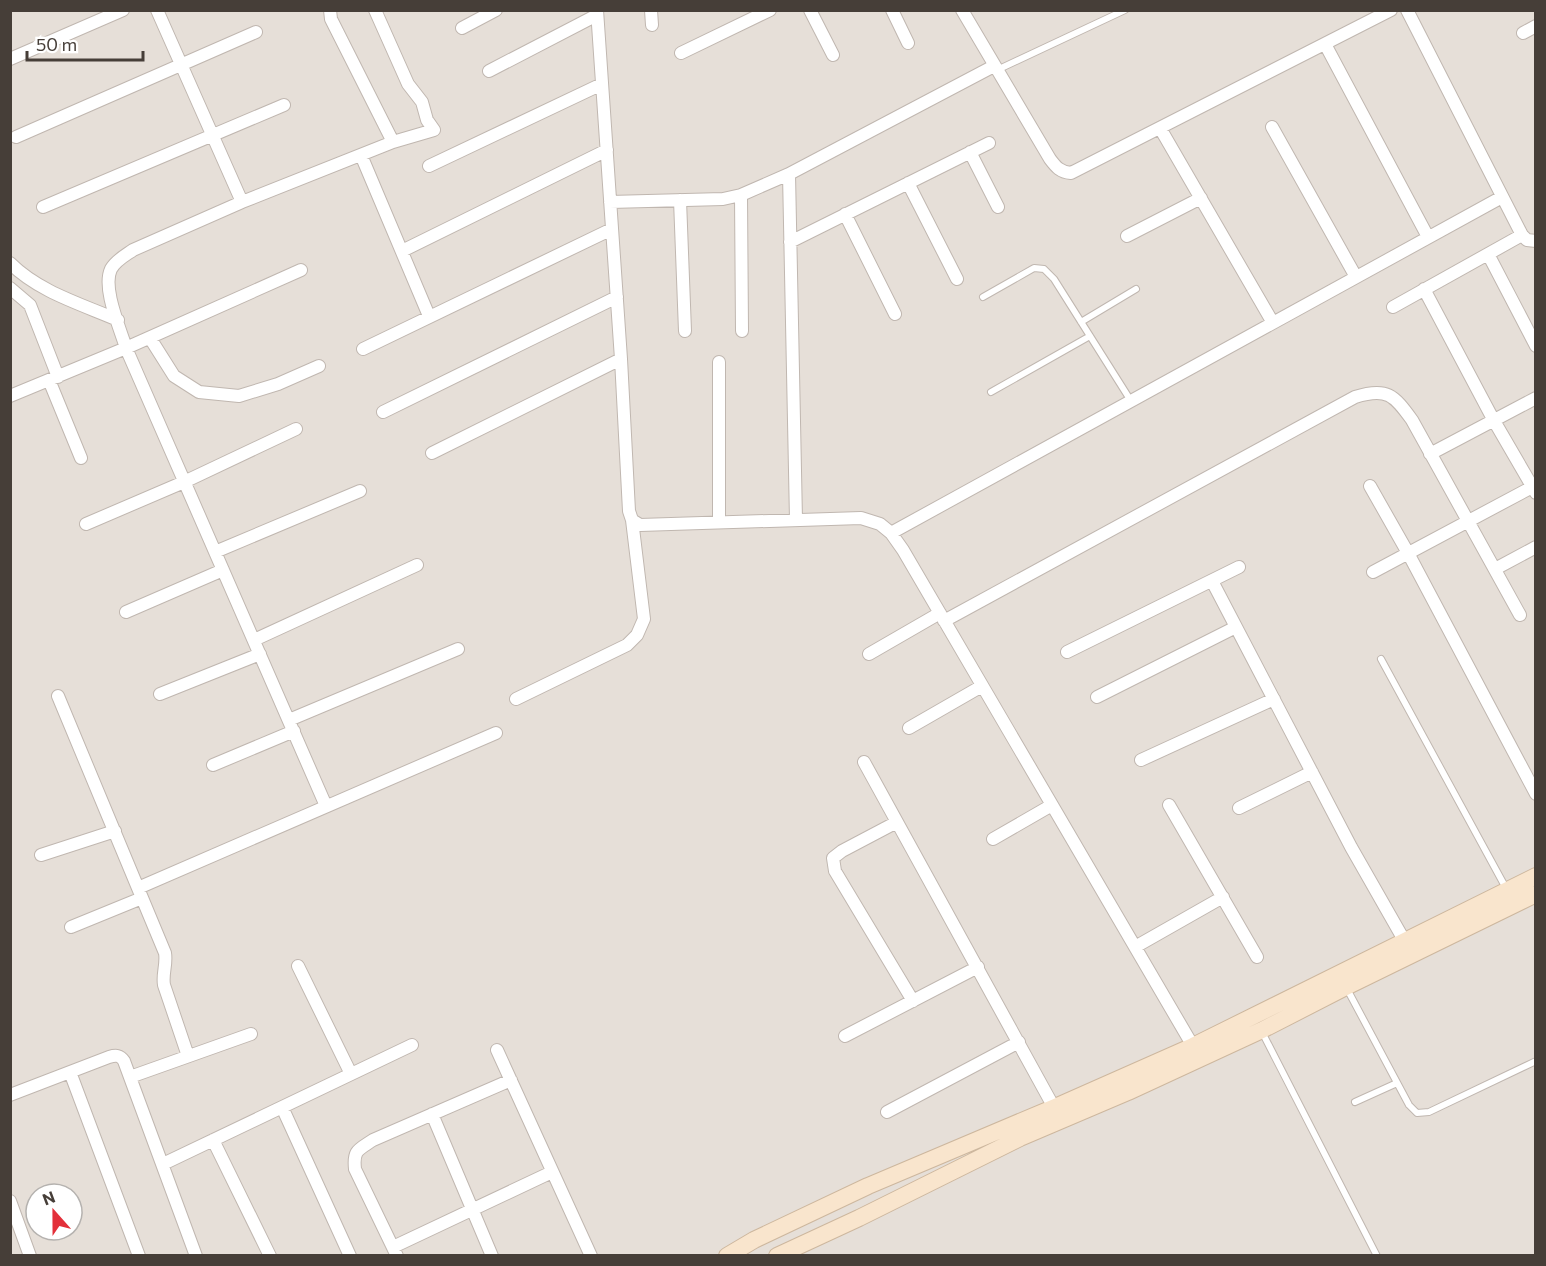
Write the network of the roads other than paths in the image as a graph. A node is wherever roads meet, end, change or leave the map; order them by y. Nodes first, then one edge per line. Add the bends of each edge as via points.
1 (123, 10) edge
2 (157, 10) edge
3 (330, 10) edge
4 (375, 10) edge
5 (496, 10) edge
6 (651, 10) edge
7 (770, 10) edge
8 (810, 10) edge
9 (892, 10) edge
10 (962, 10) edge
11 (1125, 10) edge
12 (1391, 10) edge
13 (1407, 10) edge
14 (597, 13) edge
15 (652, 25) dead end
16 (1536, 26) edge
17 (462, 28) dead end
18 (256, 32) dead end
19 (1523, 33) dead end
20 (908, 43) dead end
21 (1325, 44) junction
22 (681, 53) dead end
23 (832, 55) dead end
24 (10, 59) edge
25 (181, 65) junction
26 (996, 68) junction
27 (489, 72) dead end
28 (602, 84) junction
29 (284, 105) dead end
30 (1272, 127) dead end
31 (1160, 128) junction
32 (213, 135) junction
33 (16, 137) dead end
34 (393, 142) junction
35 (989, 143) dead end
36 (607, 150) junction
37 (970, 152) junction
38 (361, 155) junction
39 (429, 166) dead end
40 (789, 174) junction
41 (908, 183) junction
42 (741, 195) junction
43 (1502, 197) junction
44 (1201, 198) junction
45 (680, 200) junction
46 (242, 202) junction
47 (610, 202) junction
48 (43, 207) dead end
49 (998, 207) dead end
50 (845, 214) junction
51 (612, 229) junction
52 (1522, 235) junction
53 (1127, 236) dead end
54 (1428, 237) junction
55 (1536, 241) edge
56 (790, 242) junction
57 (402, 251) junction
58 (1488, 254) junction
59 (10, 263) edge
60 (302, 270) dead end
61 (1356, 277) junction
62 (957, 279) dead end
63 (10, 288) edge
64 (1136, 289) dead end
65 (1424, 290) junction
66 (617, 297) junction
67 (983, 297) dead end
68 (1393, 307) dead end
69 (895, 314) dead end
70 (429, 316) junction
71 (118, 320) junction
72 (1081, 322) junction
73 (1273, 322) junction
74 (685, 331) dead end
75 (742, 331) dead end
76 (1090, 336) junction
77 (150, 338) junction
78 (1536, 346) edge
79 (126, 348) junction
80 (363, 349) dead end
81 (621, 359) junction
82 (718, 363) dead end
83 (319, 366) dead end
84 (54, 378) junction
85 (991, 392) dead end
86 (10, 396) edge
87 (1536, 398) edge
88 (1131, 401) junction
89 (383, 412) dead end
90 (1493, 419) junction
91 (296, 429) dead end
92 (432, 453) dead end
93 (1430, 454) junction
94 (81, 458) dead end
95 (184, 482) junction
96 (1370, 486) dead end
97 (1534, 489) edge
98 (360, 490) dead end
99 (632, 520) junction
100 (796, 520) junction
101 (1468, 520) junction
102 (719, 522) junction
103 (86, 524) dead end
104 (891, 533) junction
105 (1536, 547) edge
106 (215, 552) junction
107 (1408, 553) junction
108 (417, 565) dead end
109 (1239, 567) dead end
110 (1495, 569) junction
111 (223, 570) junction
112 (1373, 572) dead end
113 (1212, 581) junction
114 (126, 612) dead end
115 (1520, 615) dead end
116 (942, 617) junction
117 (1236, 627) junction
118 (254, 640) junction
119 (458, 649) dead end
120 (1067, 652) dead end
121 (260, 654) junction
122 (869, 654) dead end
123 (1381, 659) dead end
124 (982, 686) junction
125 (160, 694) dead end
126 (58, 696) dead end
127 (1097, 698) dead end
128 (516, 699) dead end
129 (1274, 699) junction
130 (291, 726) junction
131 (909, 728) dead end
132 (496, 733) dead end
133 (1141, 760) dead end
134 (864, 762) dead end
135 (213, 765) dead end
136 (1312, 772) junction
137 (1536, 795) edge
138 (1052, 805) junction
139 (1169, 805) dead end
140 (326, 806) junction
141 (1239, 807) dead end
142 (897, 822) junction
143 (115, 831) junction
144 (993, 839) dead end
145 (40, 855) dead end
146 (1536, 876) edge
147 (1507, 890) junction
148 (140, 893) junction
149 (1536, 894) edge
150 (1223, 897) junction
151 (1487, 909) junction
152 (71, 927) dead end
153 (1135, 947) junction
154 (1408, 948) junction
155 (1257, 957) dead end
156 (298, 966) dead end
157 (978, 967) junction
158 (1346, 987) junction
159 (913, 1001) junction
160 (1262, 1030) junction
161 (251, 1034) dead end
162 (845, 1036) dead end
163 (1019, 1042) junction
164 (412, 1045) dead end
165 (497, 1050) dead end
166 (1197, 1052) junction
167 (188, 1056) junction
168 (1536, 1061) edge
169 (70, 1072) junction
170 (351, 1074) junction
171 (130, 1077) junction
172 (511, 1080) junction
173 (1397, 1083) junction
174 (10, 1095) edge
175 (1354, 1102) dead end
176 (282, 1107) junction
177 (887, 1112) dead end
178 (432, 1114) junction
179 (1058, 1114) junction
180 (213, 1140) junction
181 (163, 1164) junction
182 (552, 1172) junction
183 (10, 1201) edge
184 (472, 1209) junction
185 (395, 1251) edge
186 (30, 1256) edge
187 (139, 1256) edge
188 (196, 1256) edge
189 (270, 1256) edge
190 (350, 1256) edge
191 (492, 1256) edge
192 (591, 1256) edge
193 (727, 1256) edge
194 (777, 1256) edge
195 (1377, 1256) edge

1 - 24 street
2 - 25 street
3 - 34 street
4 - 34 street via 408,84 422,102 434,130
5 - 17 street
6 - 15 street
7 - 22 street
8 - 23 street
9 - 20 street
10 - 26 street
11 - 26 lane
12 - 21 street
13 - 43 street
14 - 27 street
14 - 28 street
16 - 19 street
18 - 25 street
21 - 31 street
21 - 54 street
25 - 32 street
25 - 33 street
26 - 31 street via 1050,159 1063,172 1078,170
26 - 40 street
28 - 36 street
28 - 39 street
29 - 32 street
30 - 61 street
31 - 44 street
32 - 46 street
32 - 48 street
34 - 38 street
35 - 37 street
36 - 47 street
36 - 57 street
37 - 41 street
37 - 49 street
38 - 46 street
38 - 57 street
40 - 42 street
40 - 56 street
41 - 50 street
41 - 62 street
42 - 45 street
42 - 75 street
43 - 52 street
43 - 54 street
44 - 53 street
44 - 73 street
45 - 47 street
45 - 74 street
46 - 71 street via 120,259 112,268 108,290
47 - 51 street
50 - 56 street
50 - 69 street
51 - 66 street
51 - 70 street
52 - 55 street
52 - 58 street
54 - 61 street
56 - 100 street
57 - 70 street
58 - 65 street
58 - 78 street
59 - 71 street via 39,285
60 - 77 street
61 - 73 street
63 - 84 street via 30,305
64 - 72 lane
65 - 68 street
65 - 90 street
66 - 81 street
66 - 89 street
67 - 72 lane via 1034,268 1044,269
70 - 80 street
71 - 79 street
72 - 76 lane
73 - 88 street
76 - 85 lane
76 - 88 lane
77 - 79 street
77 - 83 street via 174,376 199,392 239,396
79 - 84 street
79 - 95 street
81 - 92 street
81 - 99 street
82 - 102 street
84 - 86 street
84 - 94 street
87 - 90 street
88 - 104 street
90 - 93 street
90 - 97 street
91 - 95 street
93 - 101 street
93 - 116 street via 1398,401 1384,393 1355,397
95 - 103 street
95 - 106 street
96 - 107 street
97 - 101 street
98 - 106 street
99 - 102 street via 640,525
99 - 128 street via 644,619 637,635 627,645
100 - 102 street
100 - 104 street via 861,518 880,524
101 - 107 street
101 - 110 street
104 - 116 street
105 - 110 street
106 - 111 street
107 - 112 street
107 - 137 street
108 - 118 street
109 - 113 street
110 - 115 street
111 - 114 street
111 - 118 street
113 - 117 street
113 - 120 street
116 - 122 street
116 - 124 street
117 - 127 street
117 - 129 street
118 - 121 street
119 - 130 street
121 - 125 street
121 - 130 street
123 - 147 lane
124 - 131 street
124 - 138 street
126 - 143 street
129 - 133 street
129 - 136 street
130 - 135 street
130 - 140 street
132 - 140 street
134 - 142 street
136 - 141 street
136 - 154 street
138 - 144 street
138 - 153 street
139 - 150 street
140 - 148 street
142 - 157 street
142 - 159 street via 842,851 834,858 835,871
143 - 145 street
143 - 148 street
146 - 147 main road
147 - 151 main road
148 - 152 street
148 - 167 street via 165,953 164,985
149 - 151 main road
150 - 153 street
150 - 155 street
151 - 154 main road
153 - 166 street
154 - 158 main road
154 - 166 main road
156 - 170 street
157 - 159 street
157 - 163 street
158 - 160 main road
158 - 173 lane
159 - 162 street
160 - 166 main road
160 - 195 lane
161 - 167 street
163 - 177 street
163 - 179 street
164 - 170 street
165 - 172 street
166 - 179 main road
167 - 171 street
168 - 173 lane via 1429,1112 1417,1113 1409,1106
169 - 171 street via 115,1055 121,1056
169 - 174 street
169 - 187 street
170 - 176 street
171 - 181 street
172 - 178 street
172 - 182 street
173 - 175 lane
176 - 180 street
176 - 190 street
178 - 184 street
178 - 185 street via 373,1140 354,1157 355,1169
179 - 193 main road via 868,1185
179 - 194 main road via 1020,1138
180 - 181 street
180 - 189 street
181 - 188 street
182 - 184 street
182 - 192 street
183 - 186 street
184 - 185 street
184 - 191 street

